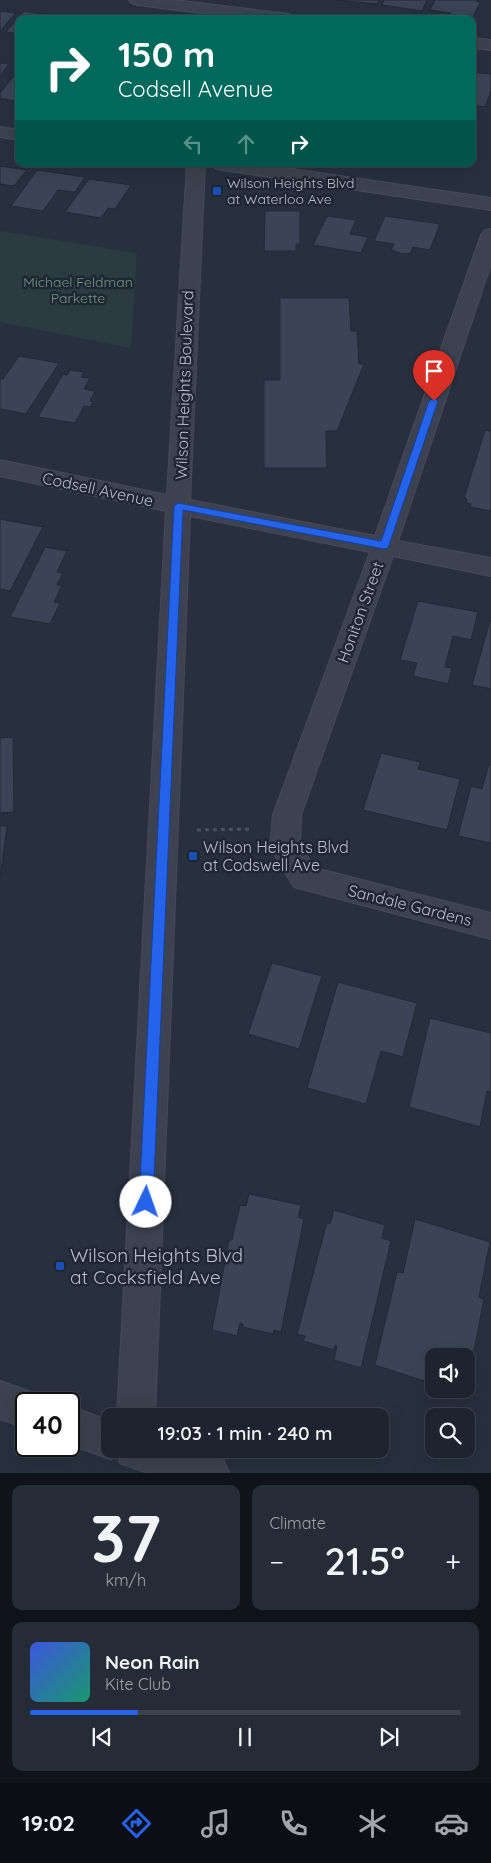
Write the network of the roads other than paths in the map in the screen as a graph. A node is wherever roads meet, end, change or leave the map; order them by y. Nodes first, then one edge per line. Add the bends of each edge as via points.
1 (137, 0) edge
2 (204, 9) edge
3 (255, 15) edge
4 (476, 43) edge
5 (491, 45) edge
6 (0, 132) edge
7 (15, 134) edge
8 (196, 167) edge
9 (242, 167) edge
10 (491, 204) edge
11 (491, 235) edge
12 (0, 468) edge
13 (178, 506) junction
14 (384, 546) junction
15 (491, 566) edge
16 (286, 838) joint
17 (491, 926) edge
18 (0, 1400) edge
19 (15, 1405) edge
20 (136, 1408) edge
21 (80, 1429) edge
22 (101, 1437) edge
23 (134, 1458) edge
24 (162, 1458) edge
25 (133, 1473) edge
26 (209, 1473) edge

1 - 2 street
2 - 3 street
4 - 5 street
6 - 7 street
8 - 13 street, Wilson Heights Boulevard
9 - 10 street
11 - 14 street, Honiton Street
12 - 13 street, Codsell Avenue
13 - 14 street, Codsell Avenue
13 - 20 street, Wilson Heights Boulevard
14 - 15 street, Codsell Avenue
14 - 16 street, Honiton Street via 287,815
16 - 17 street, Sandale Gardens via 305,878
18 - 19 street
21 - 22 street
23 - 25 street
24 - 26 street

